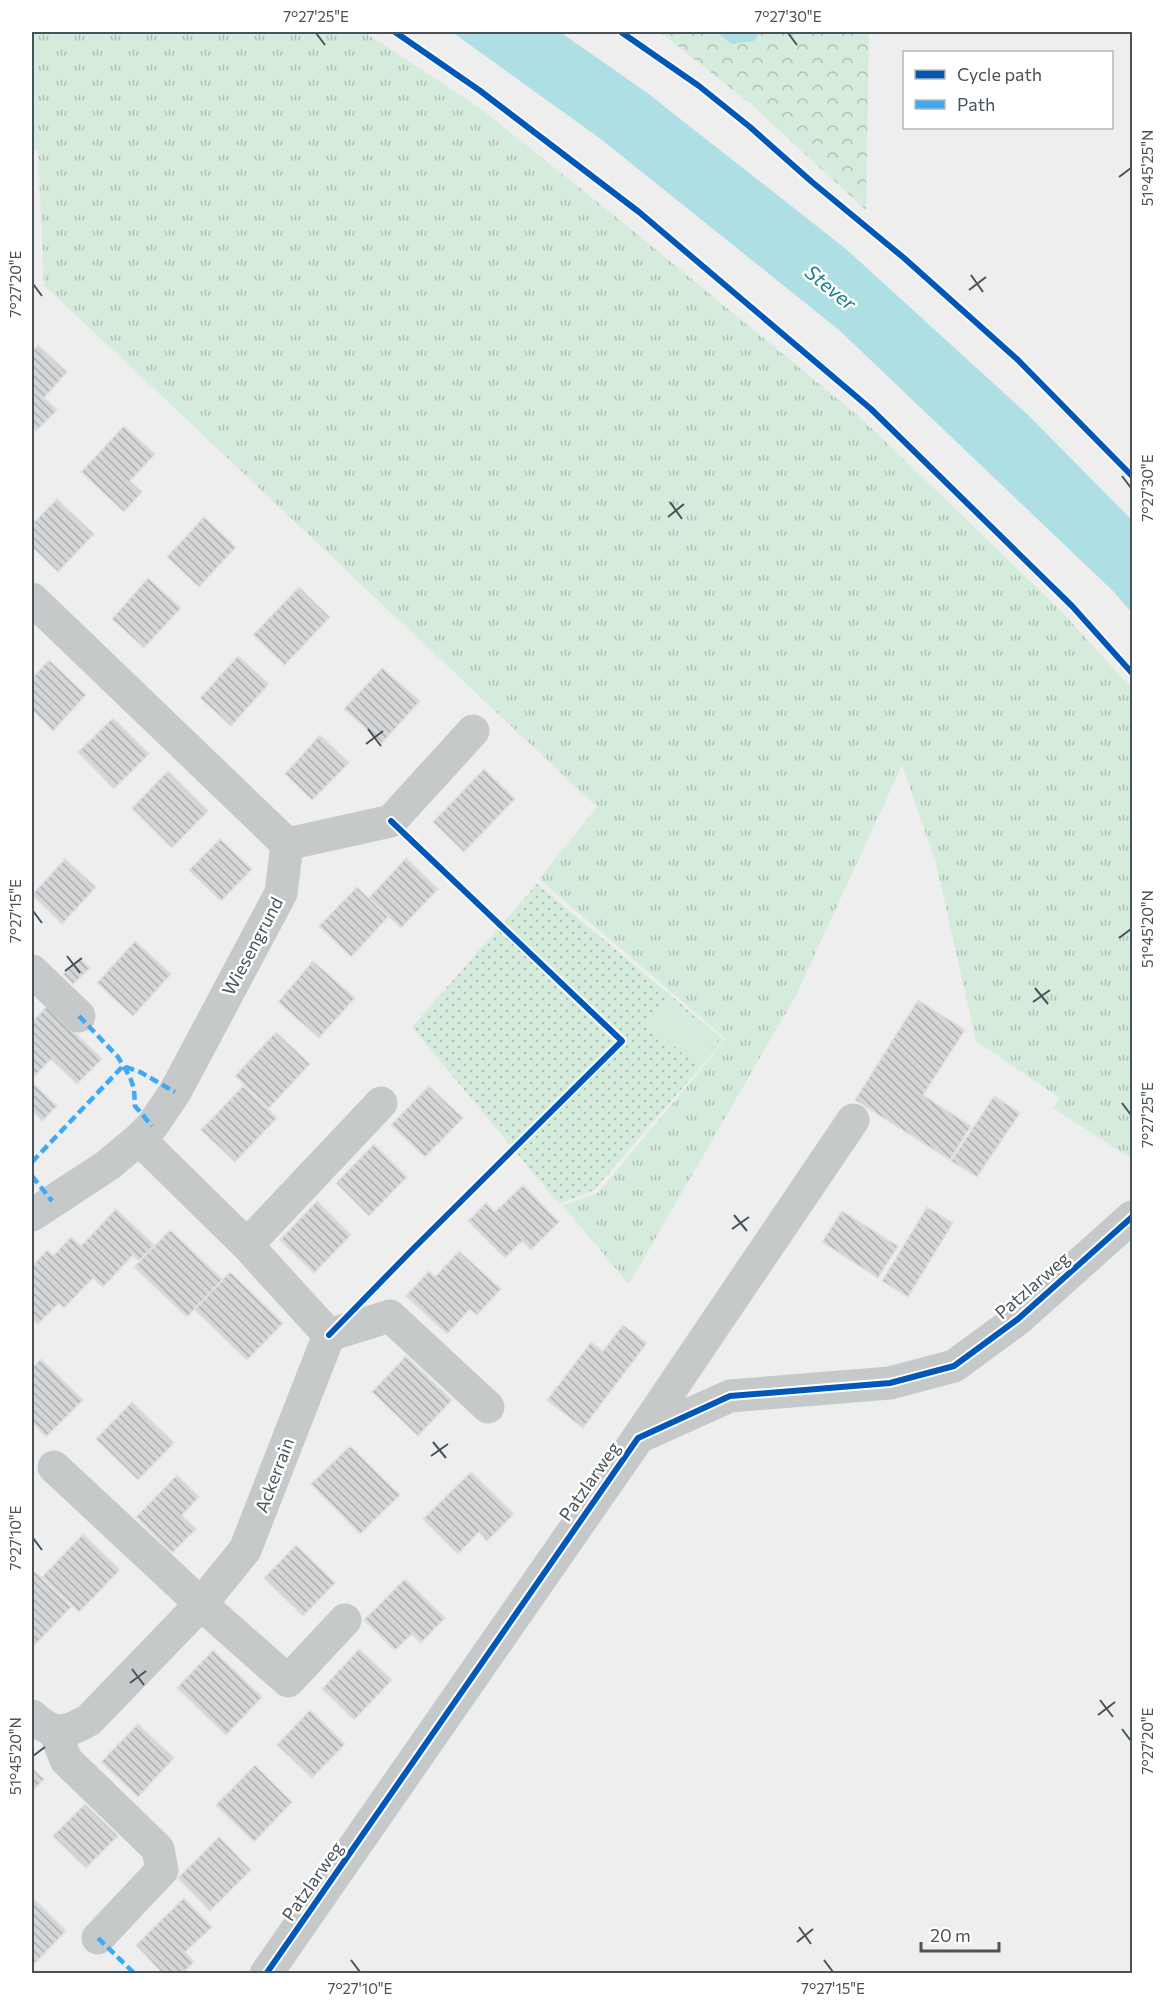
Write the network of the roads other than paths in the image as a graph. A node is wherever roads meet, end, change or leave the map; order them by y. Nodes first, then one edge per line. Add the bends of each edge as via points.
1 (32, 599) edge
2 (473, 731) dead end
3 (287, 844) junction
4 (32, 971) edge
5 (79, 1016) dead end
6 (381, 1103) dead end
7 (853, 1120) dead end
8 (140, 1139) junction
9 (32, 1215) edge
10 (1132, 1217) edge
11 (247, 1245) junction
12 (329, 1335) junction
13 (488, 1407) dead end
14 (639, 1438) junction
15 (54, 1467) dead end
16 (201, 1604) junction
17 (345, 1620) dead end
18 (43, 1724) edge
19 (98, 1938) dead end
20 (266, 1974) edge

1 - 3 street
2 - 3 street via 391,821
3 - 8 street, Wiesengrund via 281,893 175,1092
4 - 5 street
6 - 11 street
7 - 14 street
8 - 9 street, Wiesengrund
8 - 11 street
10 - 14 street, Patzlarweg via 1018,1319 954,1366 890,1383 730,1396
11 - 12 street
12 - 13 street via 390,1316
12 - 16 street, Ackerrain via 245,1550
14 - 20 street, Patzlarweg
15 - 16 street
16 - 17 street via 288,1681
16 - 18 street, Ackerrain via 89,1720 73,1729
18 - 19 street, Ackerrain via 66,1760 158,1848 162,1870

